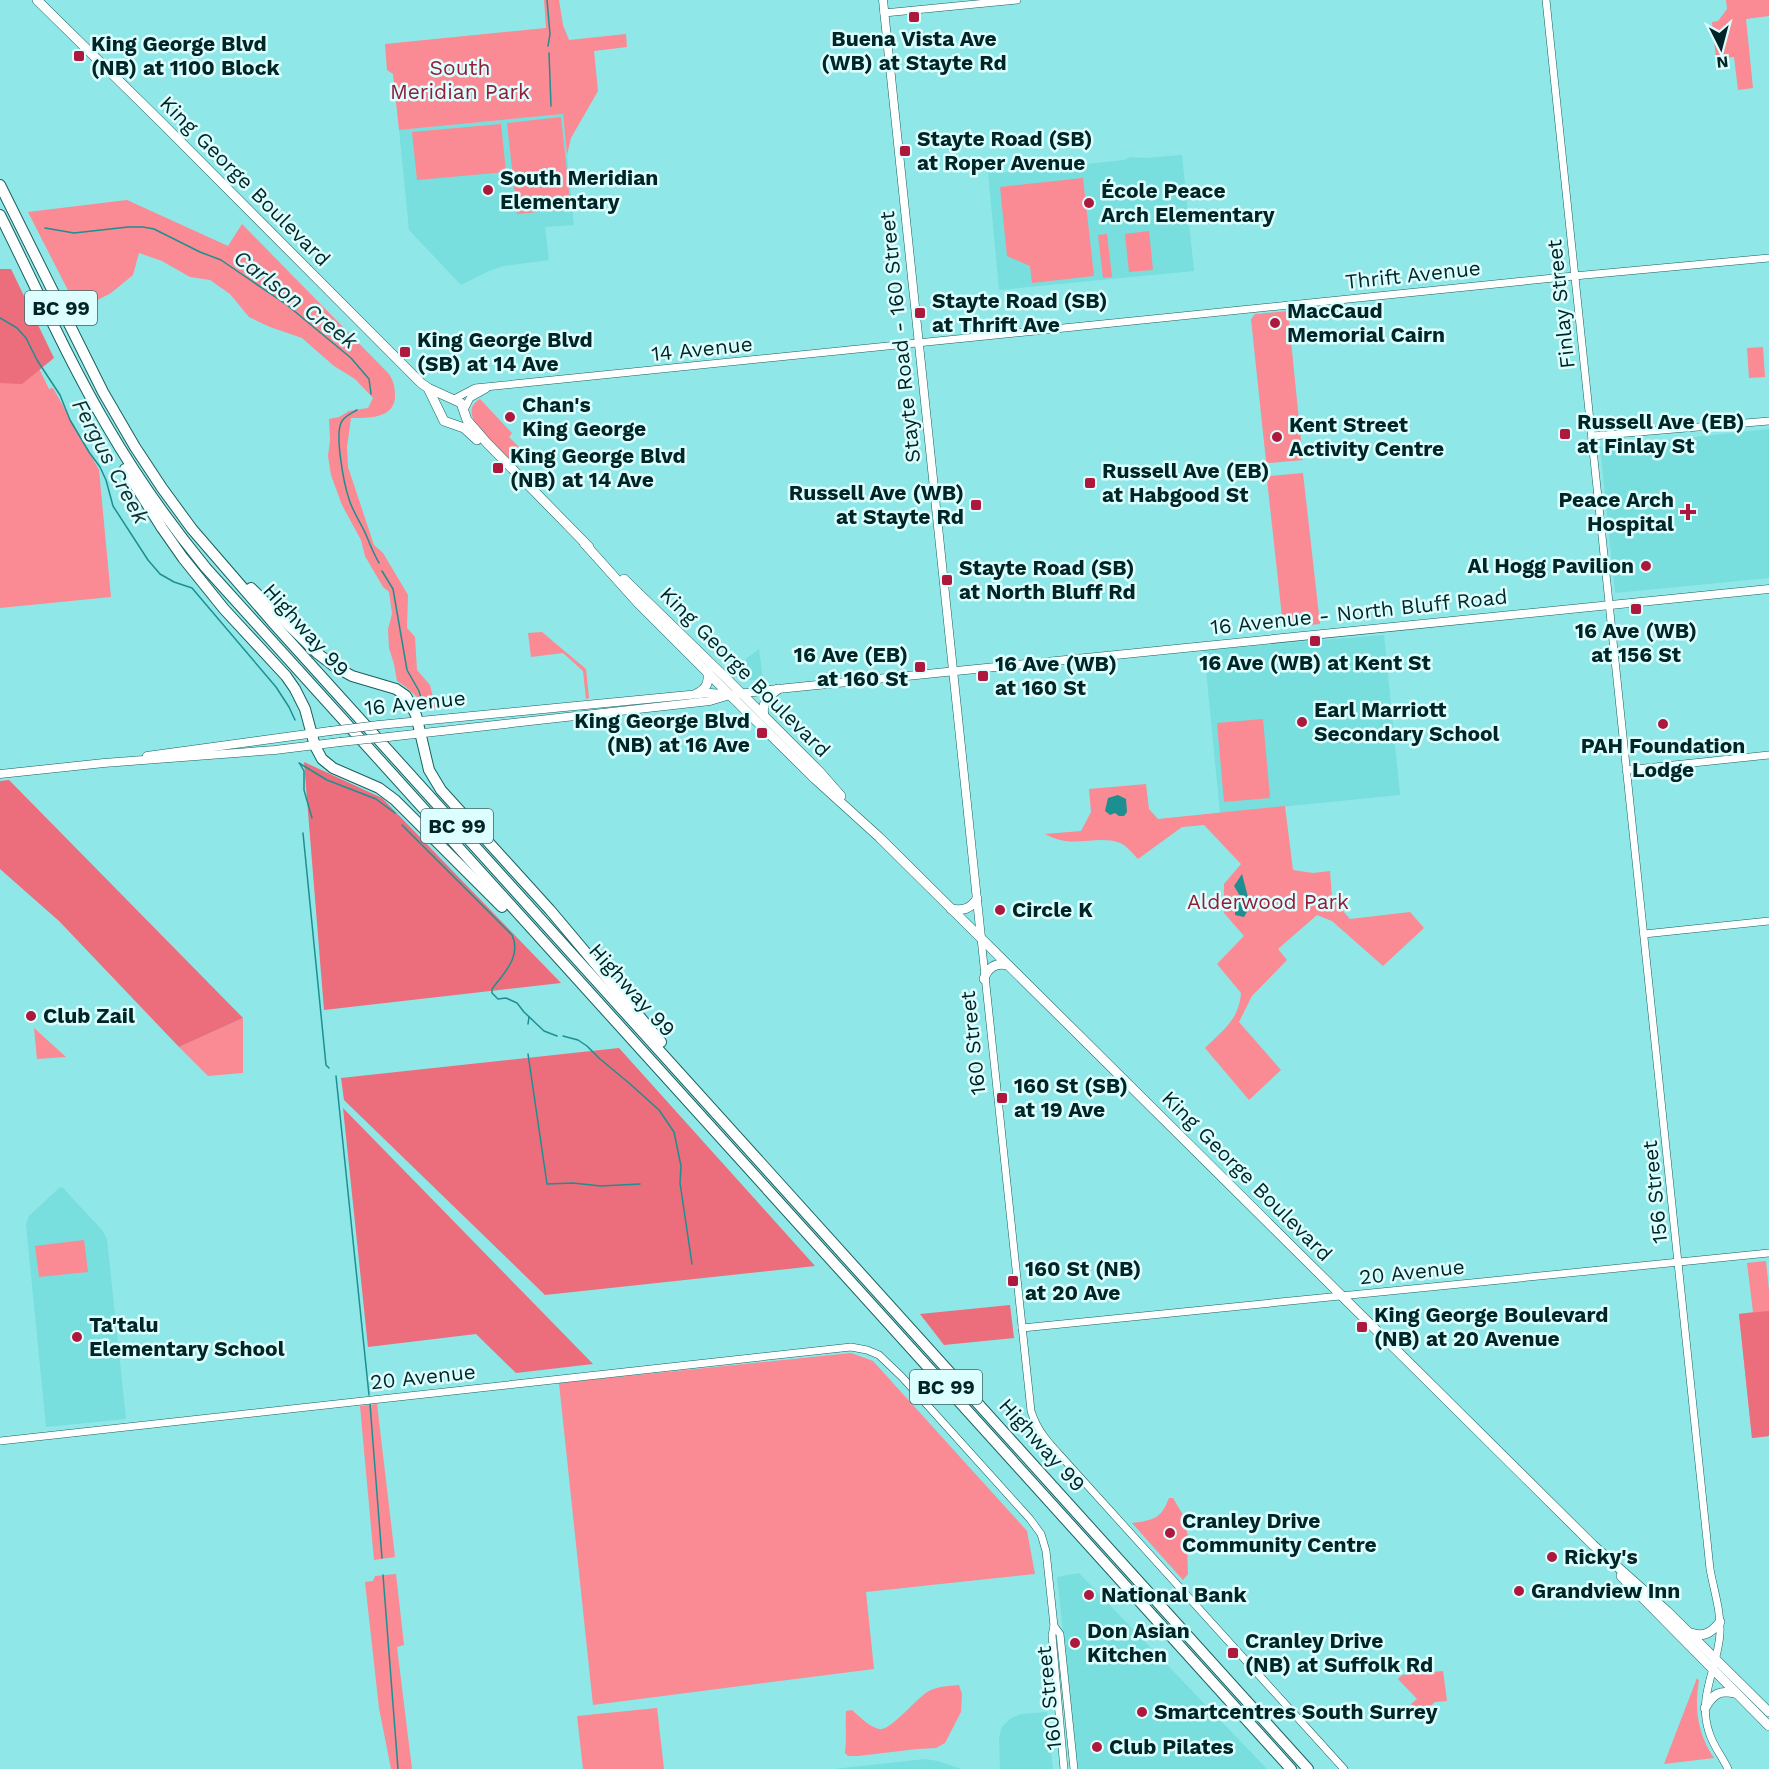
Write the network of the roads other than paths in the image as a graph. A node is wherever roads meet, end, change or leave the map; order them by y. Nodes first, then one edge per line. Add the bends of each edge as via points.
1 (37, 0) edge
2 (883, 0) edge
3 (1017, 0) edge
4 (1546, 0) edge
5 (884, 13) junction
6 (0, 174) edge
7 (0, 185) edge
8 (0, 215) edge
9 (27, 240) junction
10 (1769, 258) edge
11 (1574, 276) junction
12 (918, 342) junction
13 (69, 354) junction
14 (428, 388) junction
15 (489, 388) junction
16 (452, 399) junction
17 (440, 410) junction
18 (464, 412) junction
19 (1769, 421) edge
20 (452, 423) junction
21 (1592, 436) junction
22 (510, 469) junction
23 (171, 501) junction
24 (584, 543) junction
25 (1769, 589) edge
26 (1608, 604) junction
27 (952, 671) junction
28 (708, 672) junction
29 (778, 689) junction
30 (741, 693) junction
31 (696, 694) junction
32 (730, 695) junction
33 (639, 700) junction
34 (550, 710) junction
35 (629, 710) junction
36 (764, 716) junction
37 (418, 720) junction
38 (526, 720) junction
39 (311, 733) junction
40 (421, 734) junction
41 (315, 746) junction
42 (1769, 756) edge
43 (104, 763) junction
44 (1626, 770) junction
45 (0, 774) edge
46 (875, 833) junction
47 (977, 899) junction
48 (951, 909) junction
49 (1769, 921) edge
50 (1644, 934) junction
51 (981, 938) junction
52 (1007, 965) junction
53 (984, 979) junction
54 (600, 1005) junction
55 (747, 1147) junction
56 (1769, 1252) edge
57 (1678, 1262) junction
58 (1342, 1296) junction
59 (1022, 1328) junction
60 (0, 1441) edge
61 (1041, 1534) joint
62 (1593, 1545) junction
63 (1720, 1622) junction
64 (1054, 1626) junction
65 (1689, 1632) junction
66 (1715, 1659) junction
67 (1712, 1669) junction
68 (1736, 1693) junction
69 (1705, 1708) junction
70 (1769, 1712) edge
71 (1769, 1726) edge
72 (1065, 1769) edge
73 (1074, 1769) edge
74 (1291, 1769) edge
75 (1308, 1769) edge
76 (1344, 1769) edge
77 (1728, 1769) edge

1 - 14 main road, King George Boulevard
2 - 5 main road, Stayte Road - 160 Street
3 - 5 street
4 - 11 street, Finlay Street
5 - 12 main road, Stayte Road - 160 Street
6 - 9 highway
7 - 9 highway, Highway 99 / BC 99
8 - 13 highway, Highway 99 / BC 99
9 - 23 highway, Highway 99 / BC 99 via 110,405
10 - 11 street, Thrift Avenue
11 - 12 street, Thrift Avenue
11 - 21 street, Finlay Street
12 - 15 street, 14 Avenue
12 - 27 main road, Stayte Road - 160 Street
13 - 39 highway via 101,426 144,500 210,591 291,682
13 - 54 highway, Highway 99 / BC 99 via 128,461 193,552
14 - 16 main road, King George Boulevard
14 - 17 main road, King George Boulevard
15 - 16 street, 14 Avenue via 475,388
15 - 18 street via 470,398
16 - 17 main road via 443,402
16 - 18 main road via 461,403
17 - 20 main road via 441,417
18 - 20 main road via 460,421
18 - 22 main road, King George Boulevard
19 - 21 street
20 - 22 main road, King George Boulevard via 464,428
21 - 26 street, Finlay Street
22 - 24 main road, King George Boulevard
23 - 37 highway via 317,653 352,676 402,693
23 - 55 highway, Highway 99 / BC 99 via 252,599
24 - 28 main road, King George Boulevard
24 - 30 main road, King George Boulevard
25 - 26 main road, 16 Avenue - North Bluff Road
26 - 27 main road, 16 Avenue - North Bluff Road
26 - 44 street, 156 Street
27 - 29 main road, 16 Avenue
27 - 47 main road, 160 Street
28 - 31 main road via 708,684
28 - 32 main road, King George Boulevard
29 - 30 main road, 16 Avenue
29 - 36 main road via 764,704
30 - 32 main road, 16 Avenue
30 - 36 main road, King George Boulevard
31 - 32 main road, 16 Avenue
31 - 33 main road, 16 Avenue
32 - 35 main road, 16 Avenue
32 - 46 main road, King George Boulevard
33 - 34 main road, 16 Avenue
33 - 35 main road
34 - 37 main road, 16 Avenue
34 - 38 main road
35 - 38 main road, 16 Avenue
36 - 46 main road, King George Boulevard
37 - 39 main road, 16 Avenue, bridge
37 - 40 highway
38 - 40 main road, 16 Avenue
39 - 41 highway
39 - 43 main road, 16 Avenue
40 - 41 main road, 16 Avenue, bridge
40 - 55 highway via 427,764 441,790 581,946
41 - 43 main road, 16 Avenue
41 - 54 highway via 333,768 379,788 395,800
42 - 44 street
43 - 45 main road, 16 Avenue
44 - 50 street, 156 Street
46 - 48 main road, King George Boulevard
47 - 48 main road via 968,909
47 - 51 main road, 160 Street
48 - 51 main road, King George Boulevard
49 - 50 street
50 - 57 street, 156 Street
51 - 52 main road, King George Boulevard
51 - 53 street, 160 Street
52 - 53 main road via 994,966
52 - 58 main road, King George Boulevard
53 - 59 street, 160 Street
54 - 74 highway, Highway 99 / BC 99
55 - 75 highway, Highway 99 / BC 99
56 - 57 street, 20 Avenue
57 - 58 street, 20 Avenue
57 - 63 street, 156 Street via 1710,1569
58 - 59 street, 20 Avenue
58 - 62 main road, King George Boulevard
59 - 76 street, 160 Street via 1032,1411 1040,1432
60 - 61 street, 20 Avenue via 851,1347 879,1355 902,1377
61 - 64 street, 160 Street
62 - 65 main road, King George Boulevard
62 - 67 main road, King George Boulevard
63 - 65 main road via 1707,1634
63 - 66 street, 156 Street
64 - 72 street, 160 Street
64 - 73 street, 160 Street via 1060,1634
65 - 66 main road, King George Boulevard
66 - 67 street, 156 Street
66 - 70 main road, King George Boulevard
67 - 68 main road, King George Boulevard
67 - 69 street, 156 Street
68 - 69 main road via 1720,1692 1710,1698
68 - 71 main road, King George Boulevard
69 - 77 street, 156 Street via 1708,1731

